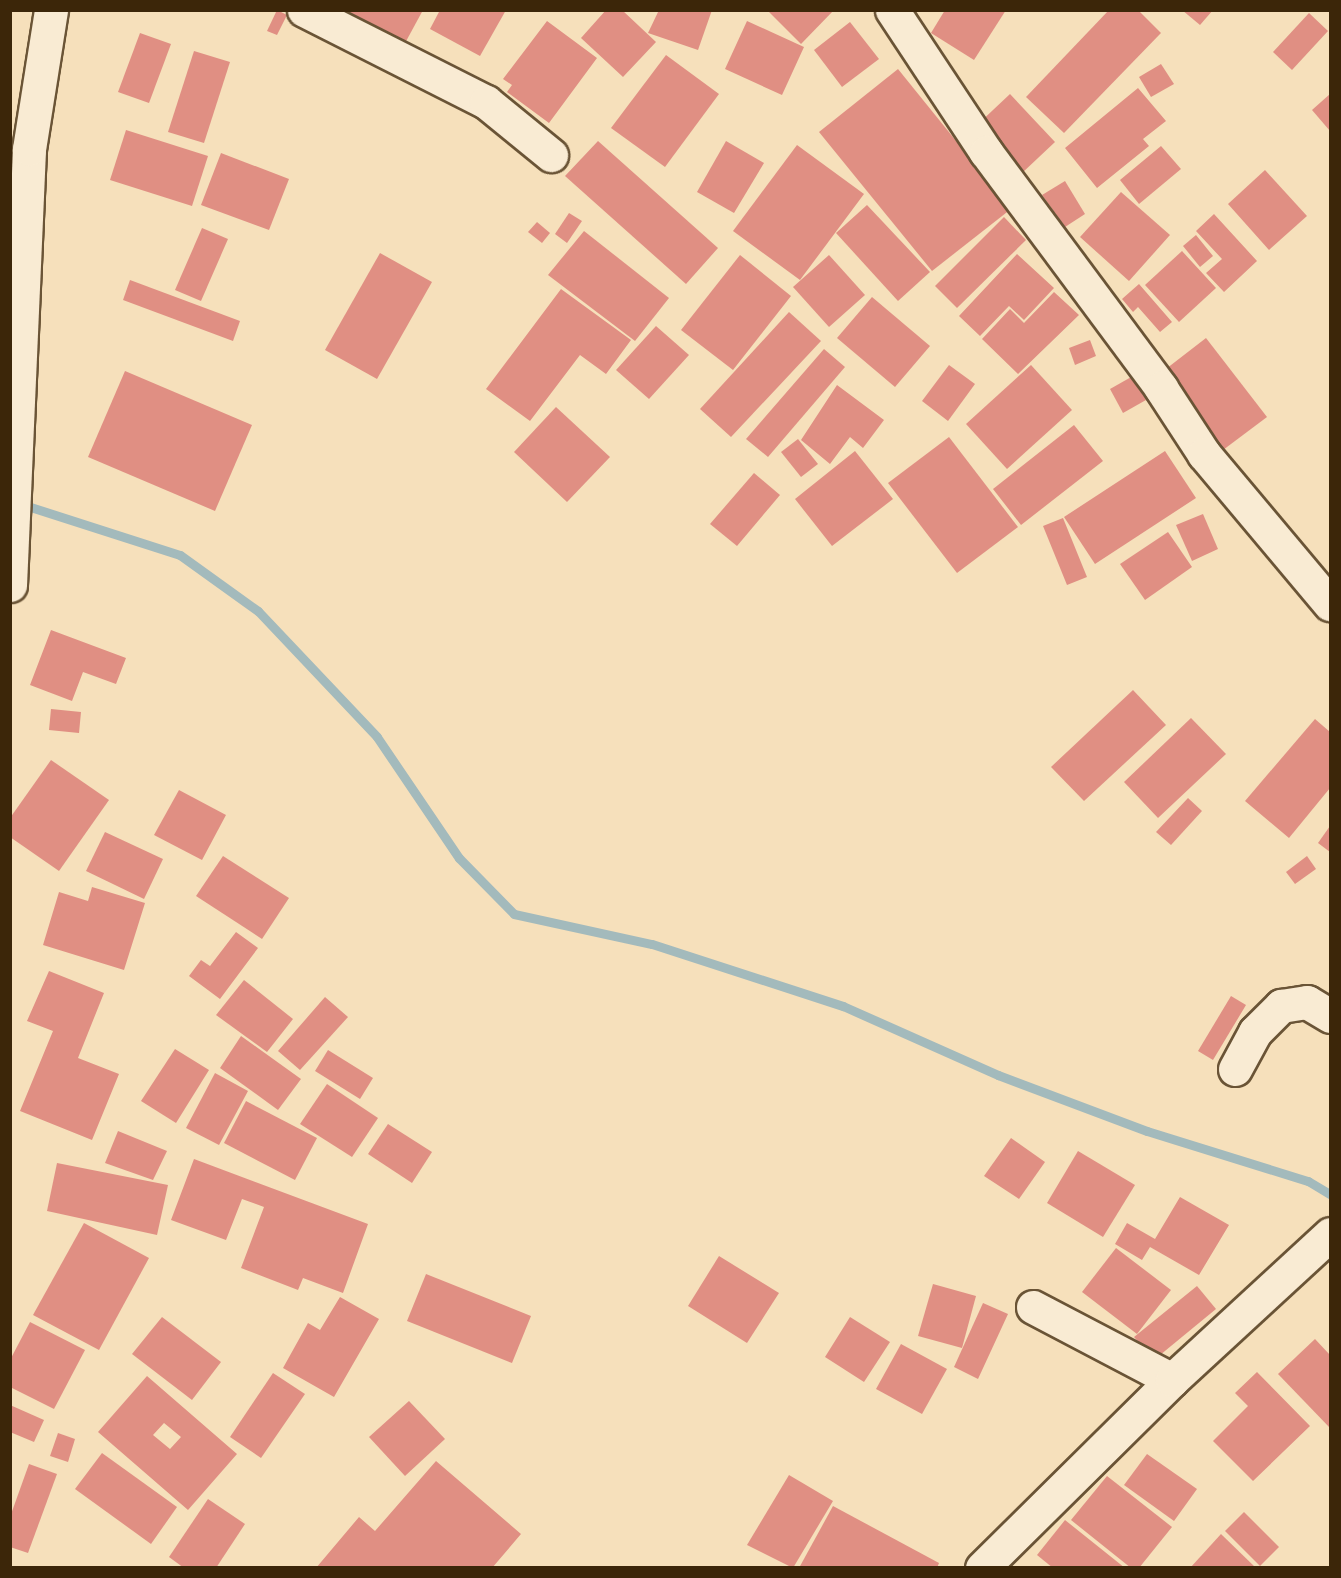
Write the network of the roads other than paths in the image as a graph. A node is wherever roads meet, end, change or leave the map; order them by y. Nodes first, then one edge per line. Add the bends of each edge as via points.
1 (51, 10) edge
2 (304, 10) edge
3 (892, 10) edge
4 (551, 154) dead end
5 (11, 575) edge
6 (1325, 591) edge
7 (1330, 1016) edge
8 (1235, 1070) dead end
9 (1330, 1234) edge
10 (1033, 1307) dead end
11 (1172, 1380) junction
12 (982, 1568) edge

1 - 5 street via 29,149
2 - 4 street via 477,97
3 - 6 street via 987,153 1161,388 1204,454
7 - 8 street via 1307,1002 1281,1006 1255,1032
9 - 11 street
10 - 11 street
11 - 12 street

